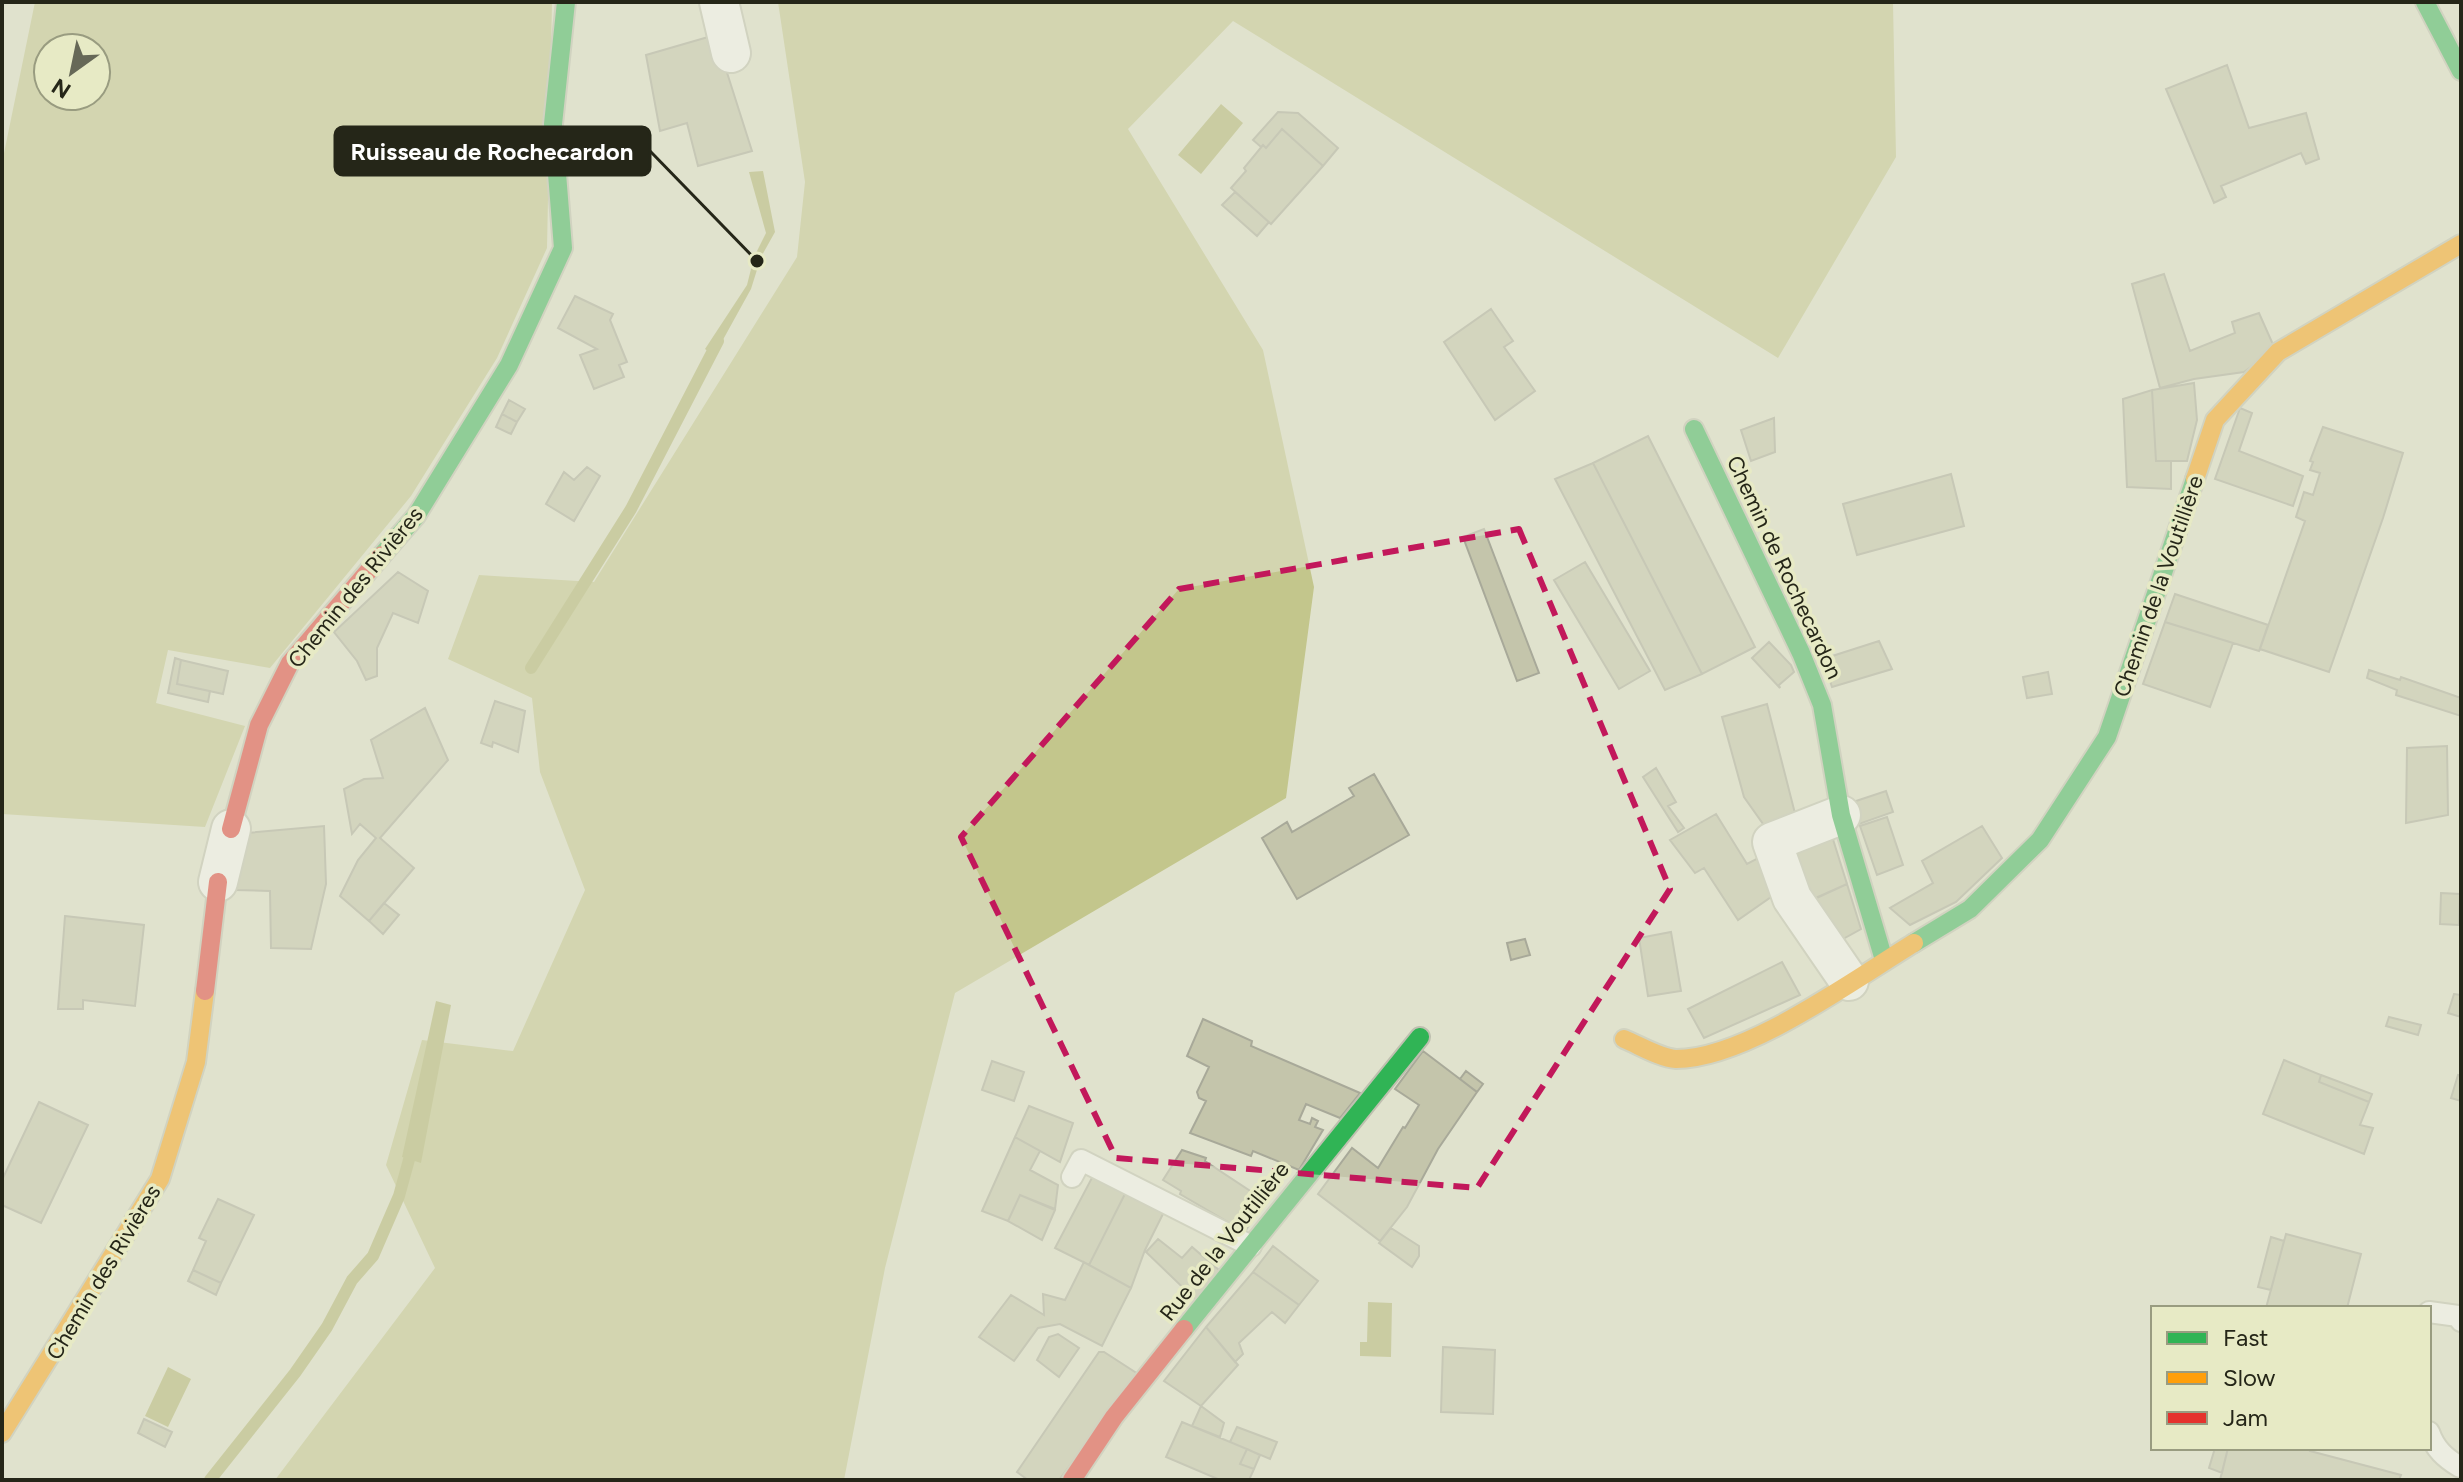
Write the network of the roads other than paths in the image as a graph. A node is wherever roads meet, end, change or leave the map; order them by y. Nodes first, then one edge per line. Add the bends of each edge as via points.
1 (566, 2) edge
2 (719, 2) edge
3 (2425, 2) edge
4 (731, 53) dead end
5 (2461, 71) edge
6 (2461, 244) edge
7 (1694, 429) dead end
8 (1841, 815) junction
9 (231, 829) joint
10 (218, 882) joint
11 (1884, 960) junction
12 (1849, 981) junction
13 (1420, 1037) dead end
14 (1624, 1039) dead end
15 (1072, 1177) dead end
16 (1251, 1246) junction
17 (2431, 1312) edge
18 (2461, 1321) edge
19 (2, 1433) edge
20 (2431, 1438) edge
21 (2461, 1466) edge
22 (1072, 1480) edge
23 (2448, 1480) edge

1 - 9 street, Chemin des Rivières via 553,124 563,248 509,365 416,516 290,663 259,725
2 - 4 street
3 - 5 street
6 - 11 street, Chemin de la Voutillière via 2278,352 2215,420 2107,737 2040,840 1970,909
7 - 8 street, Chemin de Rochecardon via 1822,705
8 - 11 street, Chemin de Rochecardon
8 - 12 street via 1772,842 1792,898
9 - 10 street, Chemin des Rivières
10 - 19 street, Chemin des Rivières via 196,1062 160,1179
11 - 12 street
12 - 14 street via 1768,1032 1725,1050 1674,1059
13 - 16 street, Rue de la Voutillière
15 - 16 lane via 1081,1160
16 - 22 street, Rue de la Voutillière via 1114,1417
17 - 18 lane
20 - 21 lane via 2445,1458
21 - 23 lane

